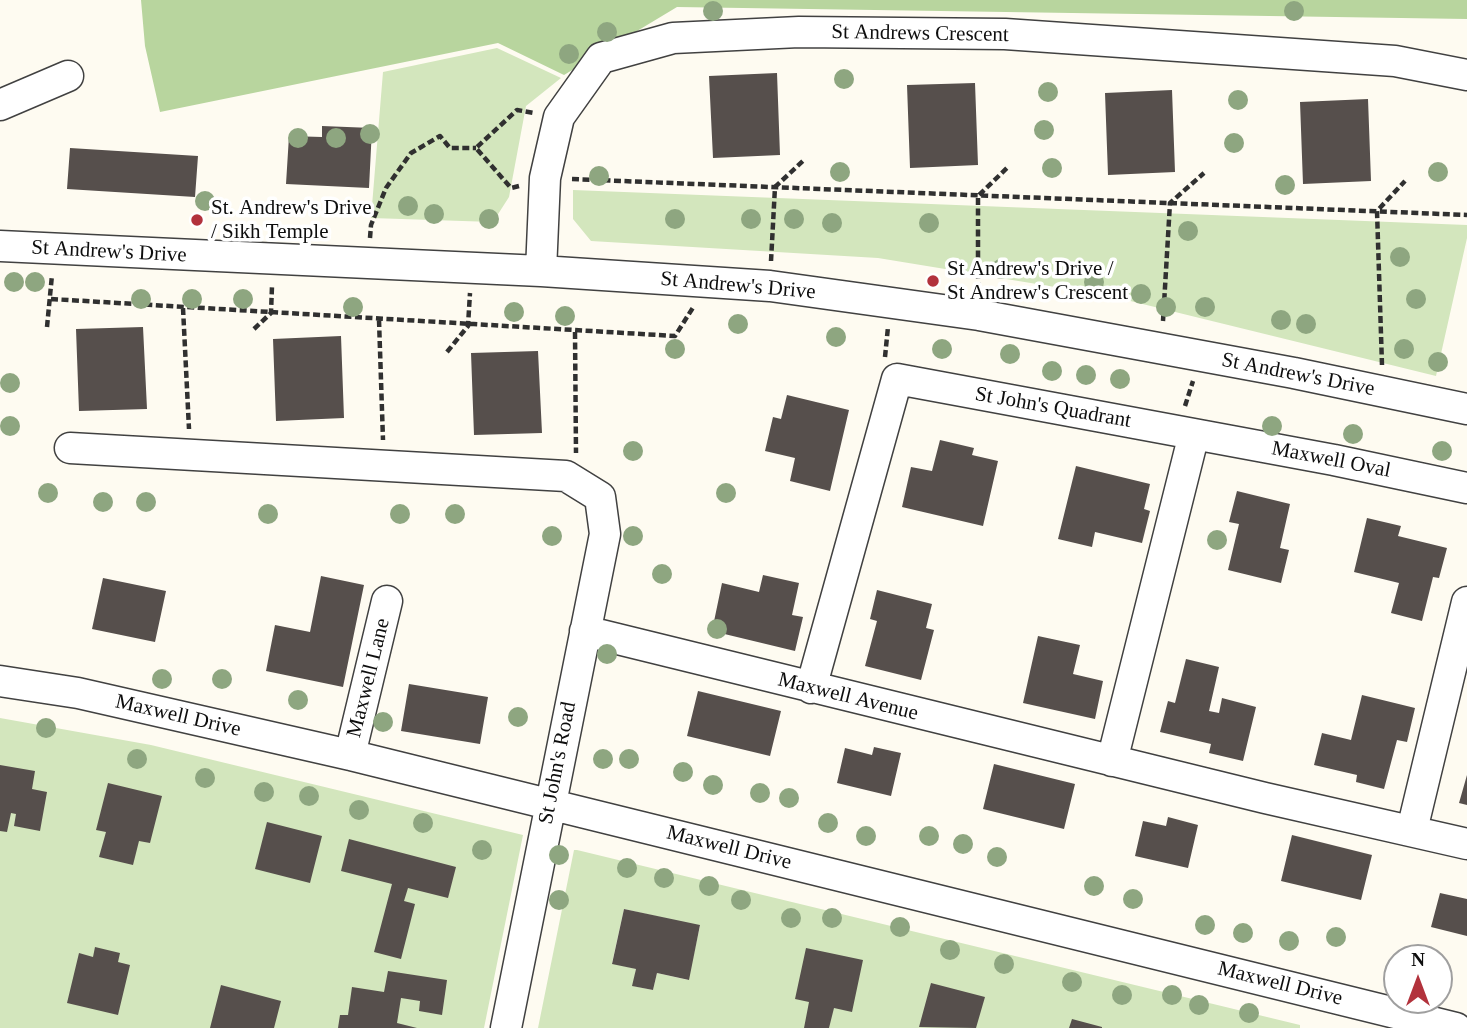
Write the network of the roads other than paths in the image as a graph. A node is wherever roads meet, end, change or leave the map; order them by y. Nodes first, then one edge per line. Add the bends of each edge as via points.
1 (1467, 75) edge
2 (68, 76) dead end
3 (0, 105) edge
4 (0, 246) edge
5 (541, 271) junction
6 (1467, 409) edge
7 (1186, 432) junction
8 (70, 448) dead end
9 (1467, 488) edge
10 (387, 601) dead end
11 (1467, 602) edge
12 (584, 631) junction
13 (0, 681) edge
14 (811, 688) junction
15 (350, 755) junction
16 (1112, 761) junction
17 (550, 803) junction
18 (1412, 830) junction
19 (1467, 844) edge
20 (506, 1028) edge
21 (1456, 1028) edge

1 - 5 street, St Andrews Crescent via 1395,61 1019,35 799,32 673,38 601,58 559,117 545,178
2 - 3 street
4 - 5 street, St Andrew's Drive
5 - 6 street, St Andrew's Drive via 770,286 892,302
7 - 9 street, Maxwell Oval
7 - 14 street, St John's Quadrant via 897,379
7 - 16 street
8 - 12 street, St John's Road via 566,476 600,497 605,534
10 - 15 street, Maxwell Lane
11 - 18 street
12 - 14 street, Maxwell Avenue
12 - 17 street, St John's Road
13 - 15 street, Maxwell Drive via 78,693
14 - 16 street, Maxwell Avenue
15 - 17 street, Maxwell Drive
16 - 18 street, Maxwell Avenue
17 - 20 street, St John's Road
17 - 21 street, Maxwell Drive
18 - 19 street, Maxwell Avenue

